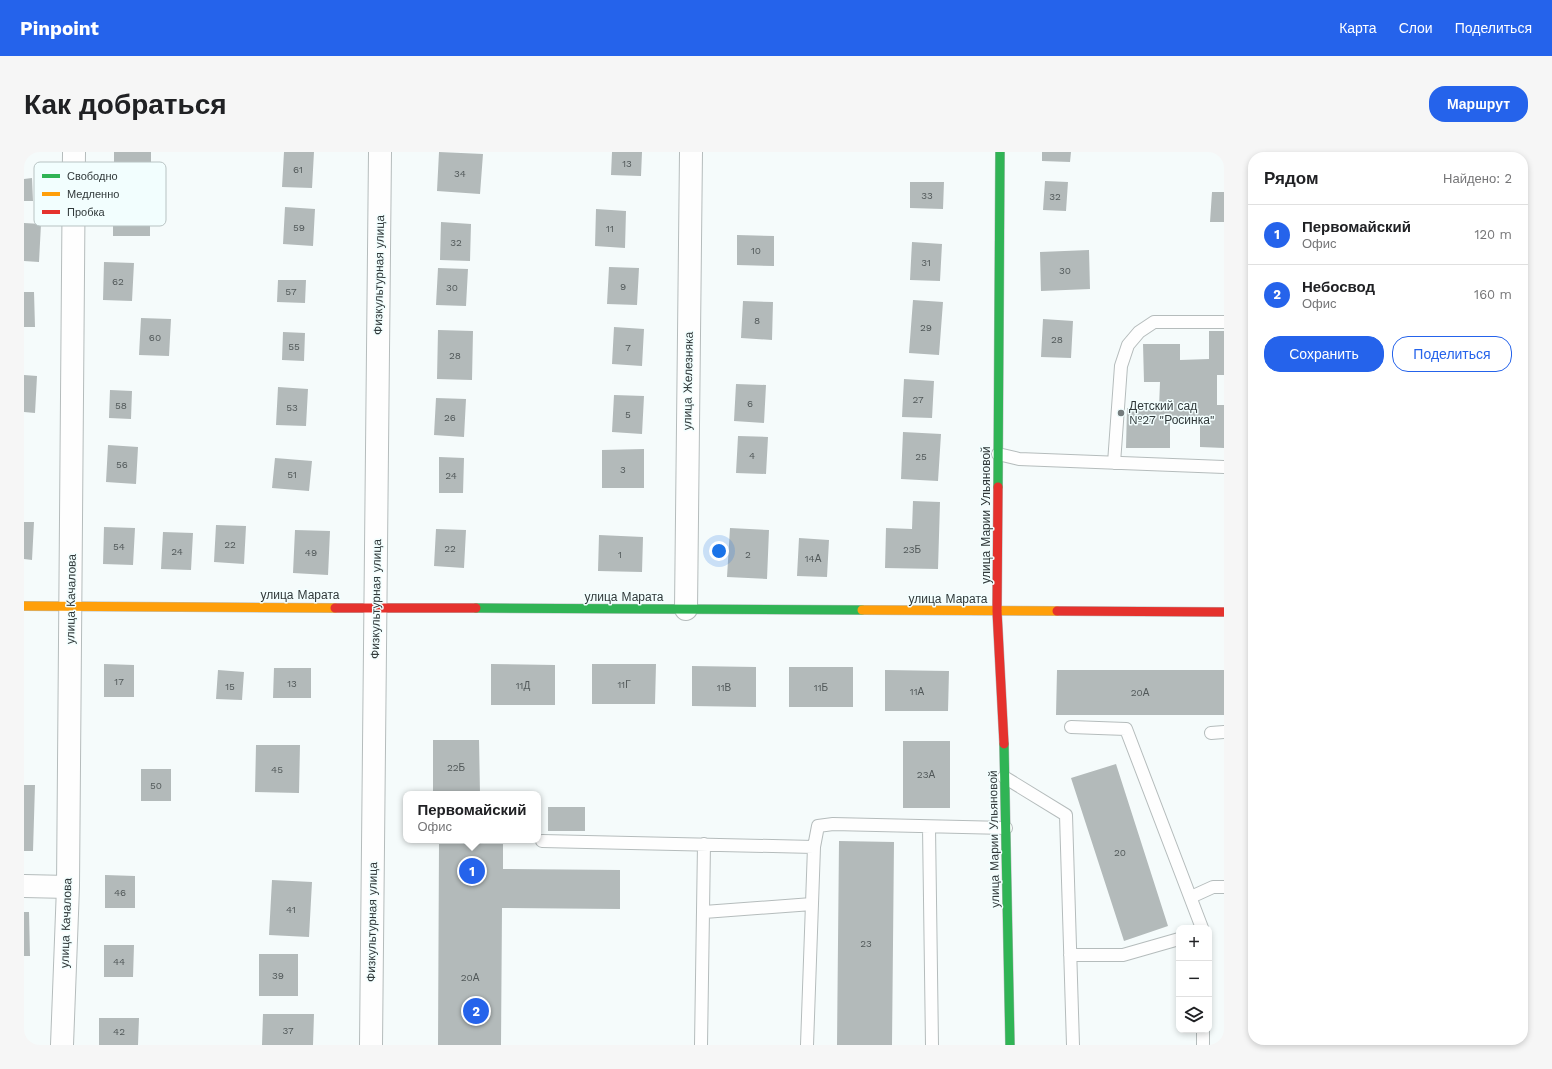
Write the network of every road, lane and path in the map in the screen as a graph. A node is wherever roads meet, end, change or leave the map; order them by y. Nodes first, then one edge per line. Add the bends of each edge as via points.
1 (74, 152) edge
2 (380, 152) edge
3 (691, 152) edge
4 (1000, 152) edge
5 (74, 162) edge
6 (74, 226) edge
7 (1224, 322) edge
8 (998, 454) junction
9 (1114, 463) junction
10 (1224, 466) edge
11 (24, 606) edge
12 (71, 606) junction
13 (376, 608) junction
14 (686, 609) junction
15 (998, 611) junction
16 (1224, 612) edge
17 (1071, 727) dead end
18 (1224, 732) edge
19 (1211, 733) dead end
20 (1004, 777) junction
21 (929, 827) junction
22 (1006, 828) junction
23 (542, 841) dead end
24 (704, 844) junction
25 (814, 847) junction
26 (24, 886) edge
27 (68, 887) junction
28 (1224, 887) edge
29 (1191, 897) junction
30 (812, 904) junction
31 (704, 912) junction
32 (1201, 925) edge
33 (1176, 939) edge
34 (1070, 955) junction
35 (1203, 1033) edge
36 (62, 1045) edge
37 (371, 1045) edge
38 (701, 1045) edge
39 (807, 1045) edge
40 (932, 1045) edge
41 (1010, 1045) edge
42 (1073, 1045) edge
43 (1203, 1045) edge

1 - 5 street, улица Качалова
2 - 13 street, Физкультурная улица
3 - 14 street, улица Железняка
4 - 8 street, улица Марии Ульяновой
6 - 12 street, улица Качалова
7 - 9 lane via 1154,322 1139,332 1128,345 1121,366
8 - 9 lane via 1019,459
8 - 15 street, улица Марии Ульяновой
9 - 10 lane
11 - 12 street, улица Марата
12 - 13 street, улица Марата
12 - 27 street, улица Качалова
13 - 14 street, улица Марата
13 - 37 street, Физкультурная улица
14 - 15 street, улица Марата
15 - 16 street, улица Марата
15 - 20 street, улица Марии Ульяновой
17 - 29 lane via 1126,729
18 - 19 lane
20 - 22 street, улица Марии Ульяновой
20 - 34 lane via 1066,815
21 - 22 lane
21 - 25 lane via 833,824 818,826
21 - 40 lane
22 - 41 street, улица Марии Ульяновой
23 - 24 lane
24 - 25 lane
24 - 31 lane
25 - 30 lane
26 - 27 street
27 - 36 street, улица Качалова
28 - 29 lane via 1213,887
29 - 32 lane
30 - 31 lane
30 - 39 lane
31 - 38 lane
33 - 34 lane via 1124,955
34 - 42 lane
35 - 43 lane

